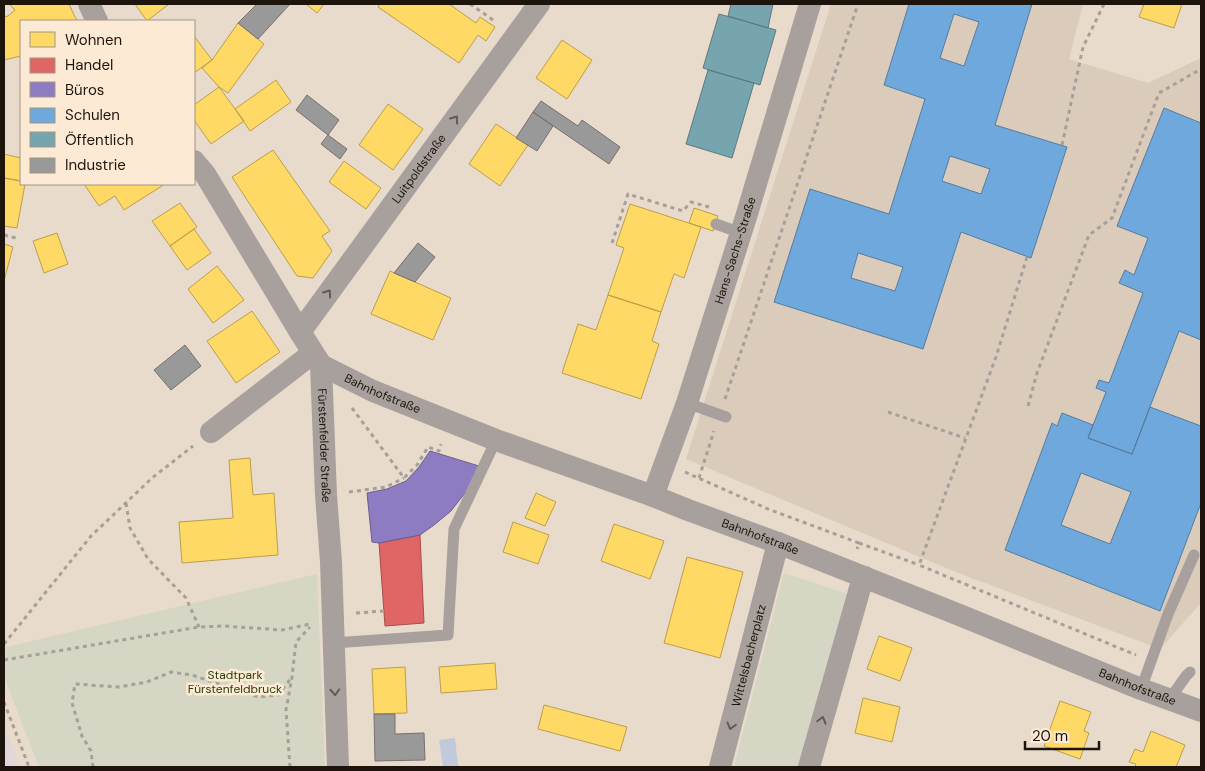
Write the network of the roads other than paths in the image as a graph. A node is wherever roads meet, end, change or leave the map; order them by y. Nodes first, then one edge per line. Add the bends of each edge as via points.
1 (89, 4) edge
2 (539, 4) edge
3 (810, 4) edge
4 (97, 20) edge
5 (195, 162) edge
6 (716, 224) dead end
7 (741, 233) junction
8 (300, 332) junction
9 (317, 359) junction
10 (687, 403) junction
11 (723, 416) road end
12 (211, 432) road end
13 (496, 440) junction
14 (653, 496) junction
15 (778, 543) junction
16 (1194, 555) dead end
17 (865, 577) junction
18 (333, 643) junction
19 (1190, 672) dead end
20 (1141, 689) junction
21 (1169, 700) junction
22 (1201, 712) edge
23 (338, 767) edge
24 (720, 767) edge
25 (809, 767) edge

1 - 4 street
8 -> 2 street, Luitpoldstraße
3 - 7 street, Hans-Sachs-Straße
5 - 8 street
6 - 7 lane
7 - 10 street, Hans-Sachs-Straße
8 - 9 street
9 - 12 street
9 - 13 street, Bahnhofstraße via 373,391
9 - 18 street, Fürstenfelder Straße via 331,562
10 - 11 lane
10 - 14 street, Hans-Sachs-Straße
13 - 14 street, Bahnhofstraße
13 - 18 lane via 454,529 448,635
14 - 15 street, Bahnhofstraße
15 - 17 street, Bahnhofstraße
15 -> 24 street, Wittelsbacherplatz
16 - 20 lane
17 - 20 street, Bahnhofstraße
25 -> 17 street
18 -> 23 street, Fürstenfelder Straße
19 - 21 lane
20 - 21 street, Bahnhofstraße
21 - 22 street, Bahnhofstraße

